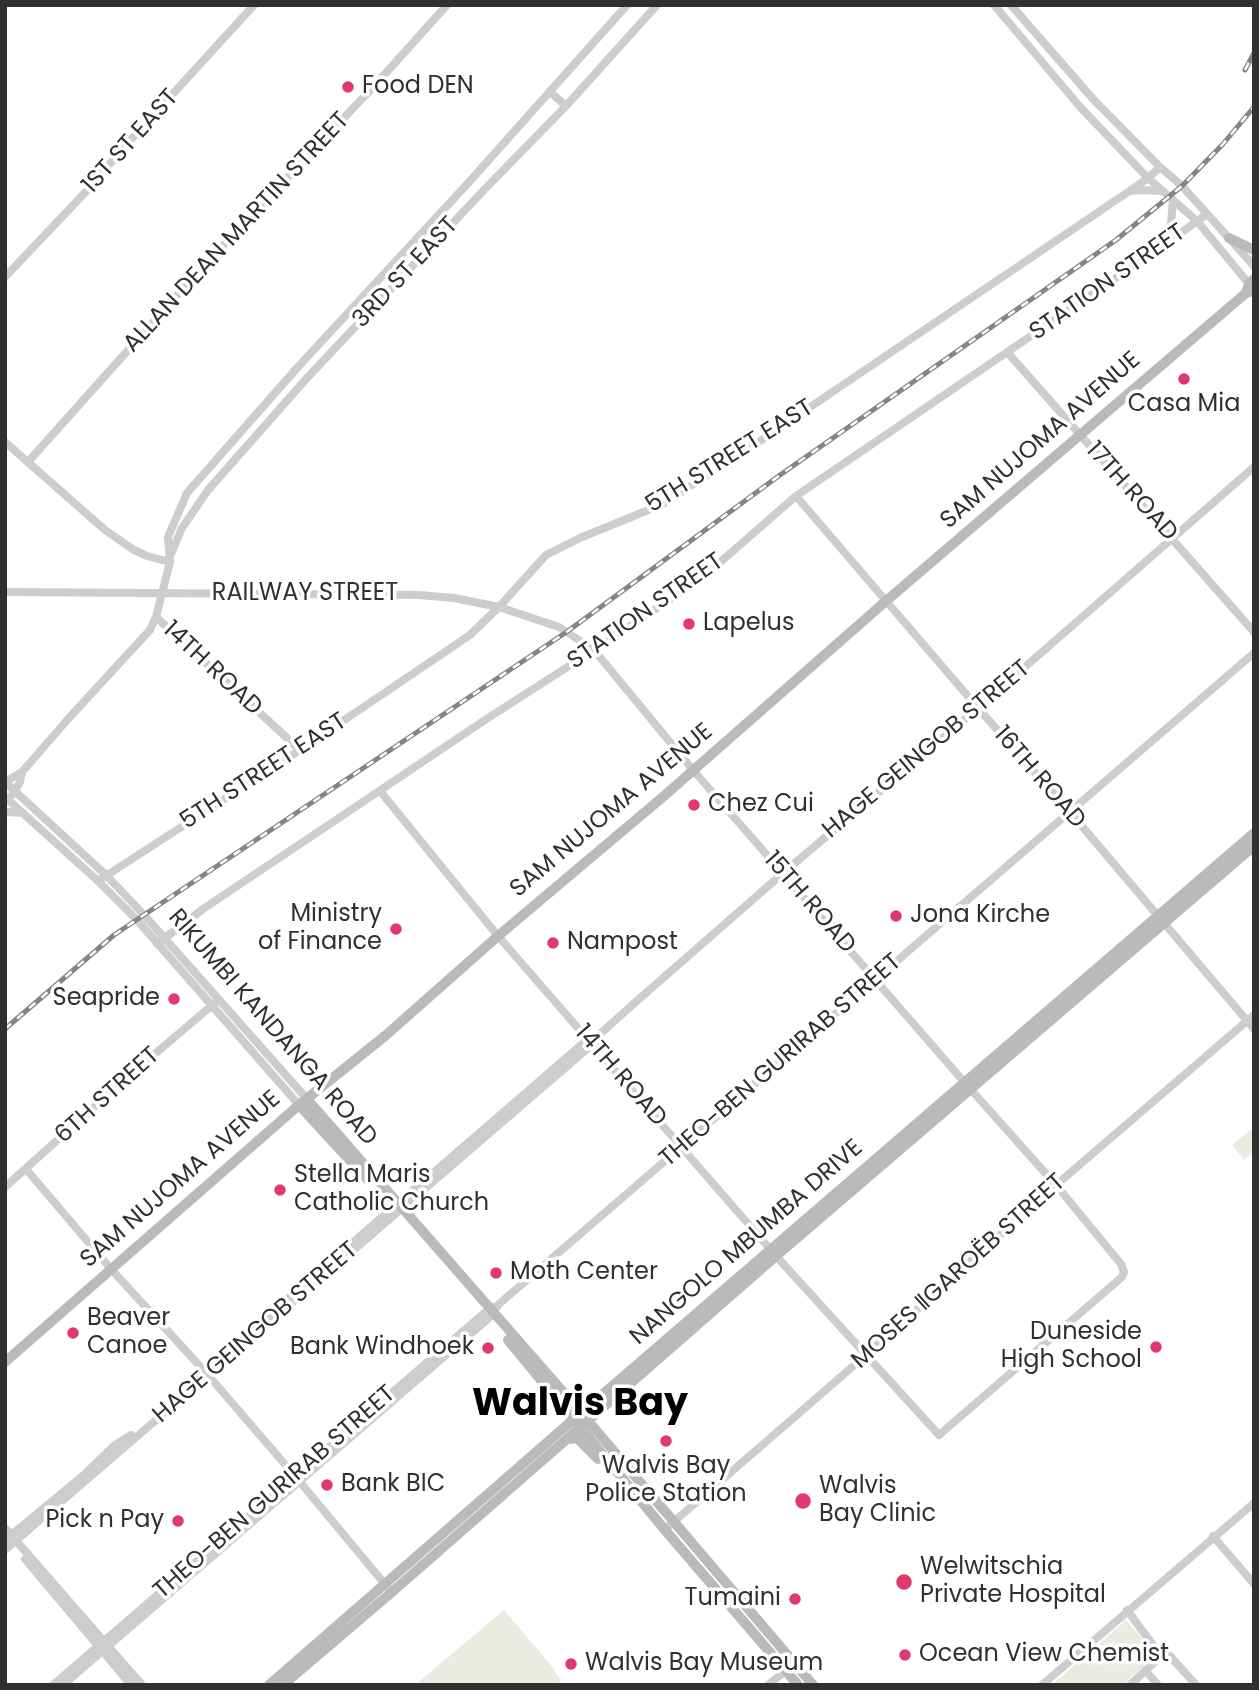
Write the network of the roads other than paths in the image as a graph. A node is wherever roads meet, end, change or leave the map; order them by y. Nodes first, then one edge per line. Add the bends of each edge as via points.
1 (254, 5) edge
2 (447, 5) edge
3 (626, 5) edge
4 (657, 5) edge
5 (1011, 5) edge
6 (995, 6) edge
7 (550, 92) junction
8 (566, 106) junction
9 (1160, 167) junction
10 (1148, 178) junction
11 (470, 181) junction
12 (1163, 191) junction
13 (482, 192) junction
14 (1128, 192) junction
15 (1172, 200) junction
16 (1207, 214) junction
17 (1197, 222) junction
18 (429, 227) junction
19 (440, 237) junction
20 (1229, 238) junction
21 (1157, 250) junction
22 (1254, 250) edge
23 (1254, 266) edge
24 (5, 277) edge
25 (1251, 287) edge
26 (1008, 353) junction
27 (1079, 435) junction
28 (5, 442) edge
29 (28, 462) junction
30 (1254, 467) edge
31 (796, 496) junction
32 (1172, 538) junction
33 (170, 558) junction
34 (5, 592) edge
35 (162, 594) junction
36 (886, 601) junction
37 (499, 607) junction
38 (156, 617) junction
39 (1254, 632) edge
40 (594, 650) junction
41 (1254, 653) edge
42 (978, 708) junction
43 (300, 750) junction
44 (693, 770) junction
45 (22, 772) junction
46 (5, 782) edge
47 (16, 791) junction
48 (380, 791) junction
49 (6, 799) edge
50 (1069, 811) junction
51 (5, 812) edge
52 (23, 813) junction
53 (1254, 833) edge
54 (1254, 846) edge
55 (782, 874) junction
56 (107, 876) junction
57 (98, 881) junction
58 (1161, 919) junction
59 (498, 936) junction
60 (161, 941) junction
61 (876, 979) junction
62 (216, 1002) junction
63 (1250, 1018) edge
64 (1254, 1029) edge
65 (590, 1042) junction
66 (968, 1086) junction
67 (303, 1102) junction
68 (681, 1147) junction
69 (26, 1169) junction
70 (1056, 1185) junction
71 (5, 1187) edge
72 (397, 1208) junction
73 (774, 1253) junction
74 (111, 1269) junction
75 (491, 1311) junction
76 (866, 1355) junction
77 (5, 1362) edge
78 (206, 1373) junction
79 (581, 1421) junction
80 (567, 1439) junction
81 (613, 1466) junction
82 (297, 1478) junction
83 (1254, 1503) edge
84 (670, 1526) junction
85 (1213, 1536) junction
86 (8, 1539) edge
87 (1254, 1584) edge
88 (388, 1589) junction
89 (1128, 1610) junction
90 (103, 1646) junction
91 (1161, 1656) junction
92 (790, 1667) junction
93 (1146, 1671) junction
94 (52, 1685) edge
95 (63, 1685) edge
96 (131, 1685) edge
97 (142, 1685) edge
98 (269, 1685) edge
99 (283, 1685) edge
100 (768, 1685) edge
101 (797, 1685) edge
102 (813, 1685) edge
103 (1042, 1685) edge
104 (1130, 1685) edge
105 (1158, 1685) edge
106 (1196, 1685) edge

1 - 24 street, 1ST ST EAST
2 - 29 street, ALLAN DEAN MARTIN STREET
3 - 7 street, 3RD ST EAST
4 - 8 street, 3RD ST EAST
5 - 9 street
6 - 10 street via 1081,108
7 - 8 street
7 - 11 street, 3RD ST EAST
8 - 13 street, 3RD ST EAST
9 - 10 street, 5TH STREET EAST
9 - 16 street
10 - 12 street
10 - 14 street, 5TH STREET EAST
11 - 13 street
11 - 18 street, 3RD ST EAST
12 - 14 street
12 - 15 street
13 - 19 street, 3RD ST EAST
14 - 37 street, 5TH STREET EAST via 663,504 546,555
15 - 17 street
15 - 21 street via 1171,223
16 - 17 street, STATION STREET
16 - 20 street
17 - 21 street, STATION STREET
17 - 25 street
18 - 19 street
18 - 33 street, 3RD ST EAST via 187,493 169,537
19 - 33 street, 3RD ST EAST via 208,490 182,528
20 - 22 main road
20 - 23 street
21 - 26 street, STATION STREET
25 - 27 main road, SAM NUJOMA AVENUE
26 - 27 street, 17TH ROAD
26 - 31 street, STATION STREET
27 - 32 street, 17TH ROAD
27 - 36 main road, SAM NUJOMA AVENUE
28 - 29 street
29 - 33 street via 104,530 134,550
30 - 32 street, HAGE GEINGOB STREET
31 - 36 street, 16TH ROAD
31 - 40 street, STATION STREET via 702,578
32 - 39 street, 17TH ROAD
32 - 42 street, HAGE GEINGOB STREET
33 - 35 street, 3RD ST EAST
34 - 35 street, RAILWAY STREET
35 - 37 street, RAILWAY STREET via 419,595
35 - 38 street, 3RD ST EAST
36 - 42 street, 16TH ROAD
36 - 44 main road, SAM NUJOMA AVENUE
37 - 40 street, RAILWAY STREET via 559,627
37 - 43 street, 5TH STREET EAST via 470,635
38 - 43 street, 14TH ROAD
38 - 45 street, 3RD ST EAST via 150,630
40 - 44 street, 15TH ROAD
40 - 48 street, STATION STREET
41 - 50 street, THEO-BEN GURIRAB STREET
42 - 50 street, 16TH ROAD
42 - 55 street, HAGE GEINGOB STREET
43 - 56 street, 5TH STREET EAST
44 - 55 street, 15TH ROAD
44 - 59 main road, SAM NUJOMA AVENUE
45 - 46 street, 3RD ST EAST
45 - 47 street, 3RD ST EAST
46 - 47 street, RIKUMBI KANDANGA ROAD
47 - 49 street
47 - 56 street, RIKUMBI KANDANGA ROAD
48 - 59 street, 14TH ROAD
48 - 60 street, STATION STREET
49 - 52 street, RIKUMBI KANDANGA ROAD
50 - 58 street, 16TH ROAD
50 - 61 street, THEO-BEN GURIRAB STREET
51 - 52 street
52 - 57 street, RIKUMBI KANDANGA ROAD
53 - 58 main road, NANGOLO MBUMBA DRIVE
54 - 58 main road, NANGOLO MBUMBA DRIVE
55 - 61 street, 15TH ROAD
55 - 65 street, HAGE GEINGOB STREET
56 - 57 street, 5TH STREET EAST
56 - 60 street, RIKUMBI KANDANGA ROAD
57 - 60 street, RIKUMBI KANDANGA ROAD
58 - 63 street, 16TH ROAD
58 - 66 main road, NANGOLO MBUMBA DRIVE
59 - 65 street, 14TH ROAD
59 - 67 main road, SAM NUJOMA AVENUE
60 - 62 street, RIKUMBI KANDANGA ROAD
61 - 66 street, 15TH ROAD
61 - 68 street, THEO-BEN GURIRAB STREET
62 - 67 street, RIKUMBI KANDANGA ROAD
62 - 69 street, 6TH STREET
63 - 64 street, 16TH ROAD
63 - 70 street, MOSES ǁGAROËB STREET
65 - 68 street, 14TH ROAD
65 - 72 street, HAGE GEINGOB STREET
66 - 70 street, 15TH ROAD
66 - 73 main road, NANGOLO MBUMBA DRIVE
67 - 72 main road, RIKUMBI KANDANGA ROAD
67 - 74 main road, SAM NUJOMA AVENUE
68 - 73 street, 14TH ROAD
68 - 75 street, THEO-BEN GURIRAB STREET
69 - 71 street, 6TH STREET
69 - 74 street
70 - 76 street, MOSES ǁGAROËB STREET
70 - 76 street, 15TH ROAD via 1121,1264 1122,1278 939,1435
72 - 75 main road, RIKUMBI KANDANGA ROAD
72 - 78 street, HAGE GEINGOB STREET
73 - 76 street, 14TH ROAD
73 - 79 main road, NANGOLO MBUMBA DRIVE
74 - 77 main road, SAM NUJOMA AVENUE
74 - 78 street
75 - 79 main road, RIKUMBI KANDANGA ROAD
75 - 82 street, THEO-BEN GURIRAB STREET
76 - 84 street, MOSES ǁGAROËB STREET
78 - 82 street
78 - 86 street, HAGE GEINGOB STREET
79 - 80 main road, NANGOLO MBUMBA DRIVE
79 - 81 main road, RIKUMBI KANDANGA ROAD
79 - 84 main road, RIKUMBI KANDANGA ROAD
79 - 88 main road, NANGOLO MBUMBA DRIVE
80 - 81 main road via 578,1438 601,1462
80 - 88 main road, NANGOLO MBUMBA DRIVE
81 - 84 main road, RIKUMBI KANDANGA ROAD
82 - 88 street
82 - 90 street, THEO-BEN GURIRAB STREET
83 - 85 street
84 - 92 main road, RIKUMBI KANDANGA ROAD
85 - 87 street
85 - 89 street
86 - 90 street
88 - 98 main road, NANGOLO MBUMBA DRIVE
88 - 99 main road, NANGOLO MBUMBA DRIVE
89 - 91 street
89 - 103 street
90 - 94 street, THEO-BEN GURIRAB STREET
90 - 95 street, THEO-BEN GURIRAB STREET
90 - 96 street
90 - 97 street
91 - 93 street
91 - 106 street via 1170,1656
92 - 100 street
92 - 101 main road, RIKUMBI KANDANGA ROAD
92 - 102 main road, RIKUMBI KANDANGA ROAD
93 - 104 street
93 - 105 street

